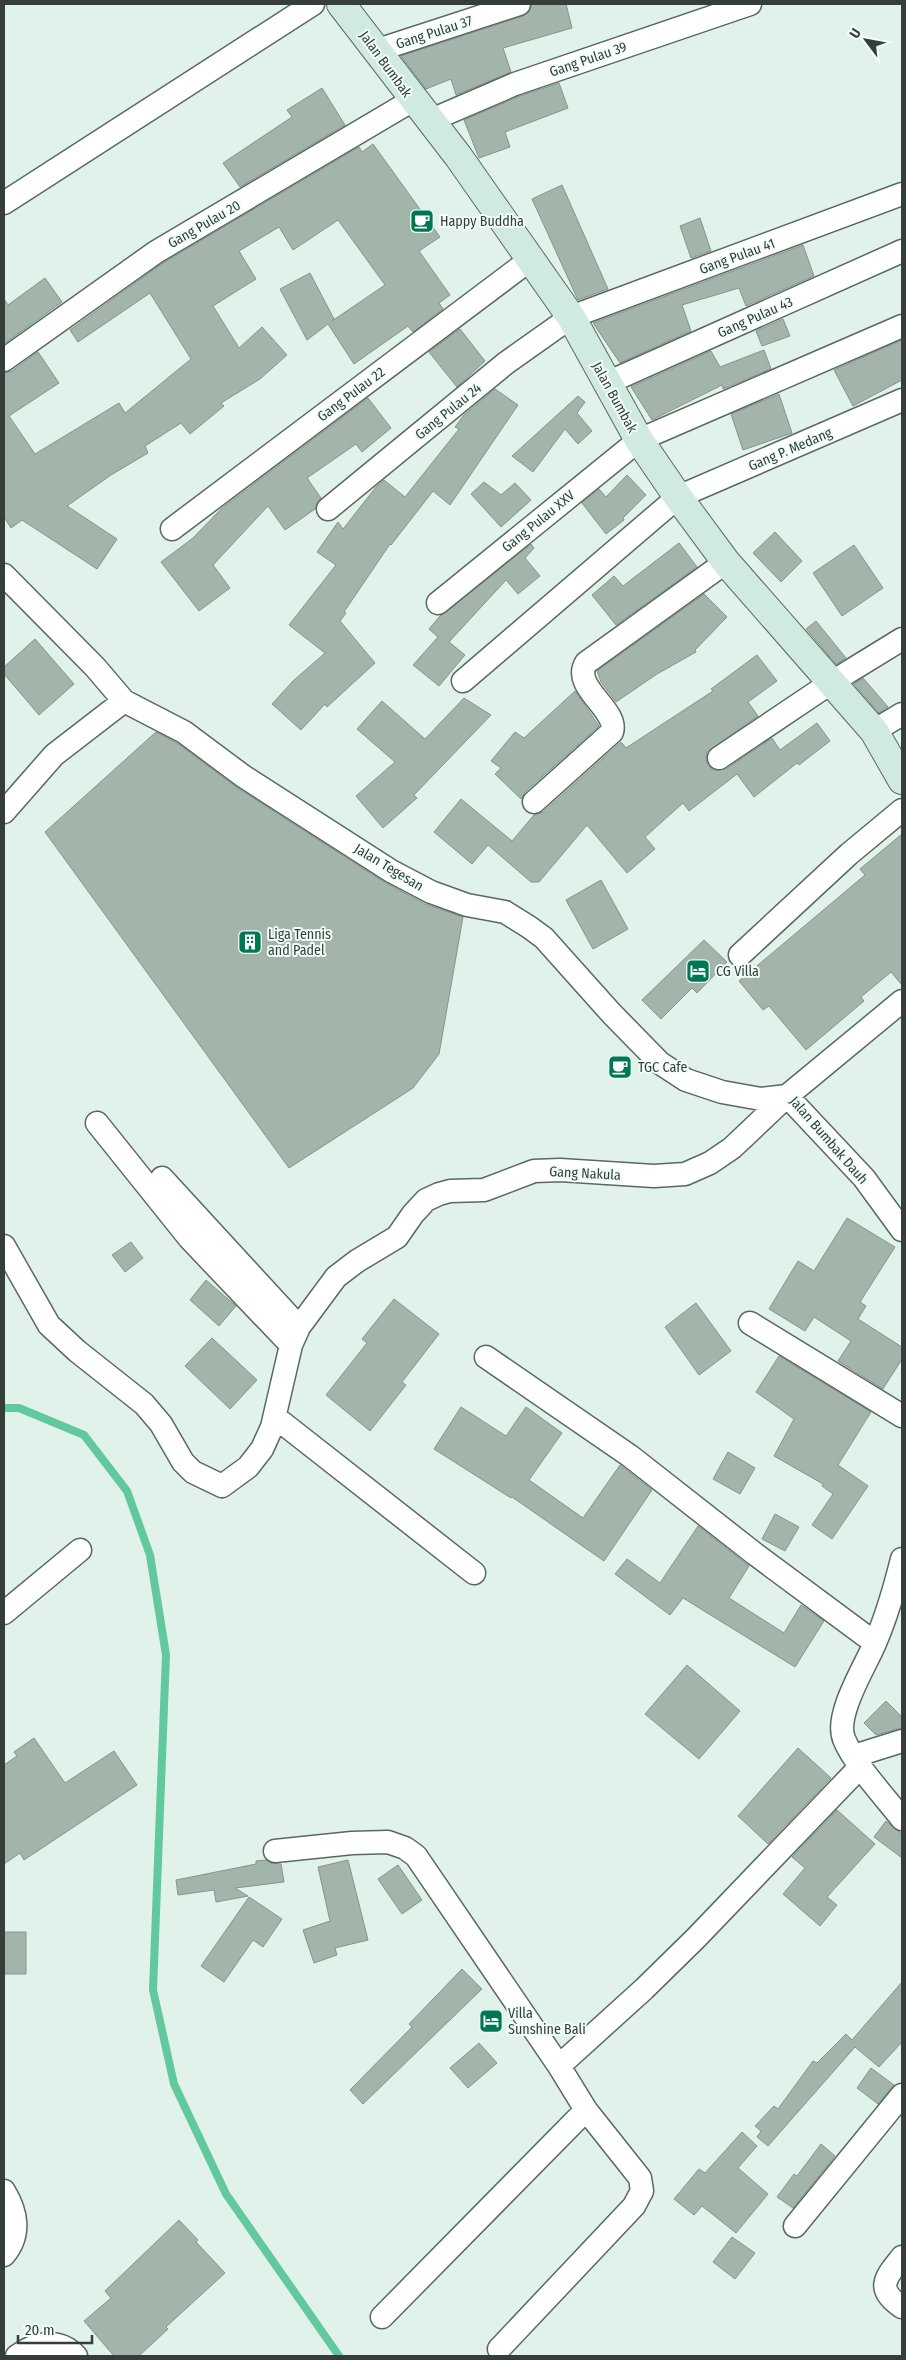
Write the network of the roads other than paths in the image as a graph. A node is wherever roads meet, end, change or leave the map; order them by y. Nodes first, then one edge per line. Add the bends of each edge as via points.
1 (313, 4) edge
2 (341, 4) edge
3 (519, 4) edge
4 (750, 4) edge
5 (378, 50) junction
6 (421, 110) junction
7 (902, 194) edge
8 (4, 203) edge
9 (902, 251) edge
10 (530, 259) junction
11 (571, 317) junction
12 (902, 326) edge
13 (4, 360) edge
14 (607, 383) junction
15 (902, 400) edge
16 (638, 440) junction
17 (678, 497) junction
18 (328, 509) dead end
19 (172, 529) dead end
20 (726, 562) junction
21 (4, 575) edge
22 (438, 603) dead end
23 (902, 640) edge
24 (463, 681) dead end
25 (832, 682) junction
26 (124, 701) junction
27 (902, 714) edge
28 (874, 731) junction
29 (719, 758) dead end
30 (902, 780) edge
31 (534, 802) dead end
32 (902, 810) edge
33 (4, 812) edge
34 (740, 955) dead end
35 (902, 1002) edge
36 (787, 1096) junction
37 (97, 1123) dead end
38 (162, 1178) dead end
39 (902, 1230) edge
40 (4, 1246) edge
41 (750, 1323) dead end
42 (295, 1336) junction
43 (486, 1357) dead end
44 (902, 1416) edge
45 (275, 1417) junction
46 (80, 1550) dead end
47 (902, 1559) edge
48 (474, 1574) dead end
49 (4, 1613) edge
50 (875, 1643) junction
51 (902, 1741) edge
52 (858, 1761) junction
53 (902, 1819) edge
54 (275, 1851) dead end
55 (559, 2066) junction
56 (902, 2096) edge
57 (586, 2110) junction
58 (4, 2191) edge
59 (795, 2226) dead end
60 (4, 2255) edge
61 (902, 2257) edge
62 (902, 2307) edge
63 (382, 2317) dead end
64 (499, 2349) dead end
65 (18, 2356) edge
66 (76, 2356) edge

1 - 8 street
2 - 5 street, Jalan Bumbak
3 - 5 street, Gang Pulau 37
4 - 6 street, Gang Pulau 39 via 515,84
5 - 6 street, Jalan Bumbak
6 - 10 street, Jalan Bumbak via 458,156
6 - 13 street, Gang Pulau 20 via 156,252
7 - 11 street, Gang Pulau 41
9 - 14 street, Gang Pulau 43
10 - 11 street, Jalan Bumbak
10 - 19 street, Gang Pulau 22
11 - 14 street, Jalan Bumbak
11 - 18 street, Gang Pulau 24 via 506,363
12 - 16 street, Gang Pulau XXV
14 - 16 street, Jalan Bumbak
15 - 17 street, Gang P. Medang
16 - 17 street, Jalan Bumbak
16 - 22 street, Gang Pulau XXV
17 - 20 street, Jalan Bumbak
17 - 24 street, Gang P. Medang
20 - 25 street, Jalan Bumbak
20 - 31 street via 586,663 584,679 614,728
21 - 26 street via 95,666
23 - 25 street
25 - 28 street, Jalan Bumbak
25 - 29 street
26 - 33 street via 54,756
26 - 36 street, Jalan Tegesan via 184,732 243,776 391,871 431,892 467,905 505,912 529,927 544,938 660,1062 686,1080 722,1092 761,1099
27 - 28 street
28 - 30 street, Jalan Bumbak
32 - 34 street via 849,854
35 - 36 street, Jalan Bumbak Dauh
36 - 39 street, Jalan Bumbak Dauh via 864,1178
36 - 42 street, Gang Nakula via 732,1148 685,1174 654,1176 534,1171 484,1190 439,1194 426,1200 397,1237 336,1277
37 - 42 street via 190,1240
38 - 42 street
40 - 45 street, Gang Nakula via 49,1325 76,1351 144,1404 193,1472 222,1486 248,1467 262,1449
41 - 44 street
42 - 45 street, Gang Nakula
43 - 50 street via 630,1456
45 - 48 street
46 - 49 street
47 - 50 street
50 - 52 street via 855,1685 843,1721 843,1738
51 - 52 street
52 - 53 street
52 - 55 street via 664,1970
54 - 55 street via 388,1842 406,1848 416,1856
55 - 57 street
56 - 59 street
57 - 63 street
57 - 64 street via 640,2178 642,2191 634,2206
58 - 60 street via 15,2211 16,2226 13,2241
61 - 62 street via 886,2277 885,2291
65 - 66 street via 28,2348 55,2343

